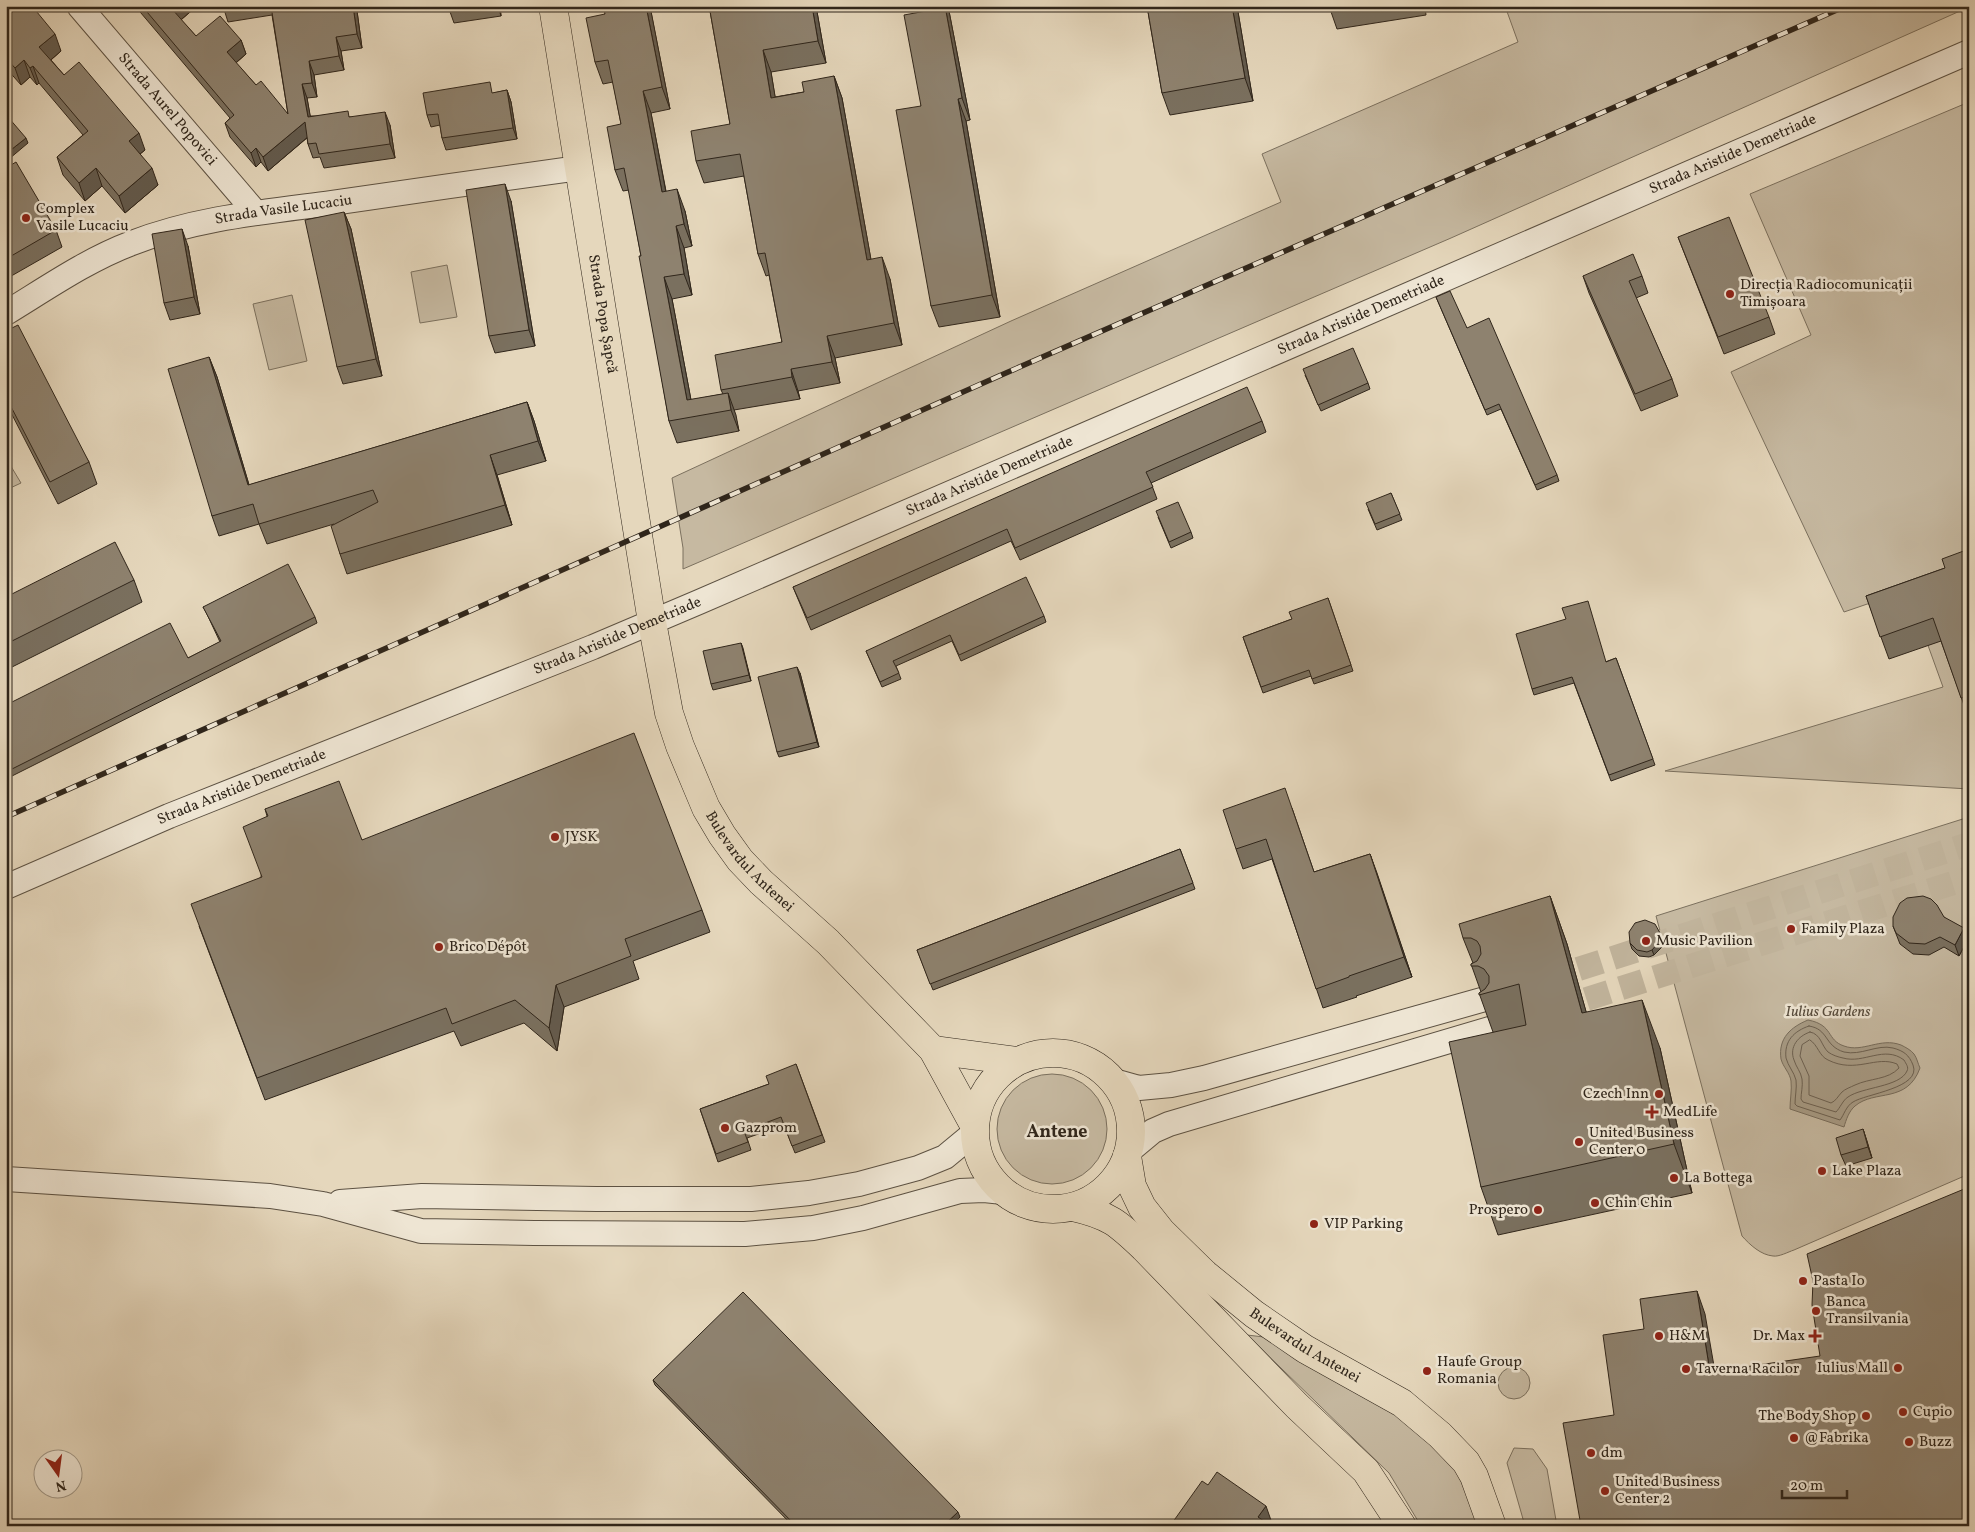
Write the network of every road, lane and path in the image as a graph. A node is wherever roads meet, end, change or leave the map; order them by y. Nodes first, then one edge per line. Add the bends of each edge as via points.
1 (79, 6) edge
2 (553, 6) edge
3 (1969, 52) edge
4 (579, 168) junction
5 (256, 213) junction
6 (6, 313) edge
7 (652, 622) junction
8 (6, 887) edge
9 (1485, 999) edge
10 (1493, 1028) edge
11 (933, 1050) junction
12 (1017, 1061) junction
13 (1114, 1082) junction
14 (974, 1129) junction
15 (1128, 1154) junction
16 (6, 1179) edge
17 (1003, 1192) junction
18 (323, 1204) junction
19 (1073, 1207) junction
20 (1402, 1526) edge
21 (1492, 1526) edge

1 - 5 street, Strada Aurel Popovici
2 - 4 main road, Strada Popa Șapcă
3 - 7 street, Strada Aristide Demetriade
4 - 5 street, Strada Vasile Lucaciu
4 - 7 main road, Strada Popa Șapcă
5 - 6 street, Strada Vasile Lucaciu via 190,225 126,245 73,272
7 - 8 street, Strada Aristide Demetriade via 178,812
7 - 11 main road, Bulevardul Antenei via 680,746 706,808 722,835 761,882 828,942
9 - 13 street via 1204,1078 1139,1088
10 - 15 street via 1169,1124 1153,1131
11 - 12 main road
11 - 14 main road, Bulevardul Antenei
12 - 13 main road via 1043,1053 1069,1054 1094,1064
12 - 14 main road via 1000,1072 987,1087 978,1105
13 - 15 main road via 1130,1115
14 - 17 main road via 977,1153 985,1172
14 - 18 street via 945,1157 918,1168 809,1193 750,1199 422,1196
15 - 19 main road via 1107,1188 1091,1200
15 - 21 main road, Bulevardul Antenei via 1132,1186 1142,1207 1161,1231 1205,1274 1254,1314 1305,1349 1402,1403 1440,1435 1466,1462 1474,1476
16 - 18 street via 270,1196
17 - 18 street via 960,1191 863,1218 813,1228 745,1234 421,1231
17 - 19 main road via 1036,1208 1055,1210
19 - 20 main road via 1097,1212 1119,1224 1144,1248 1366,1471

